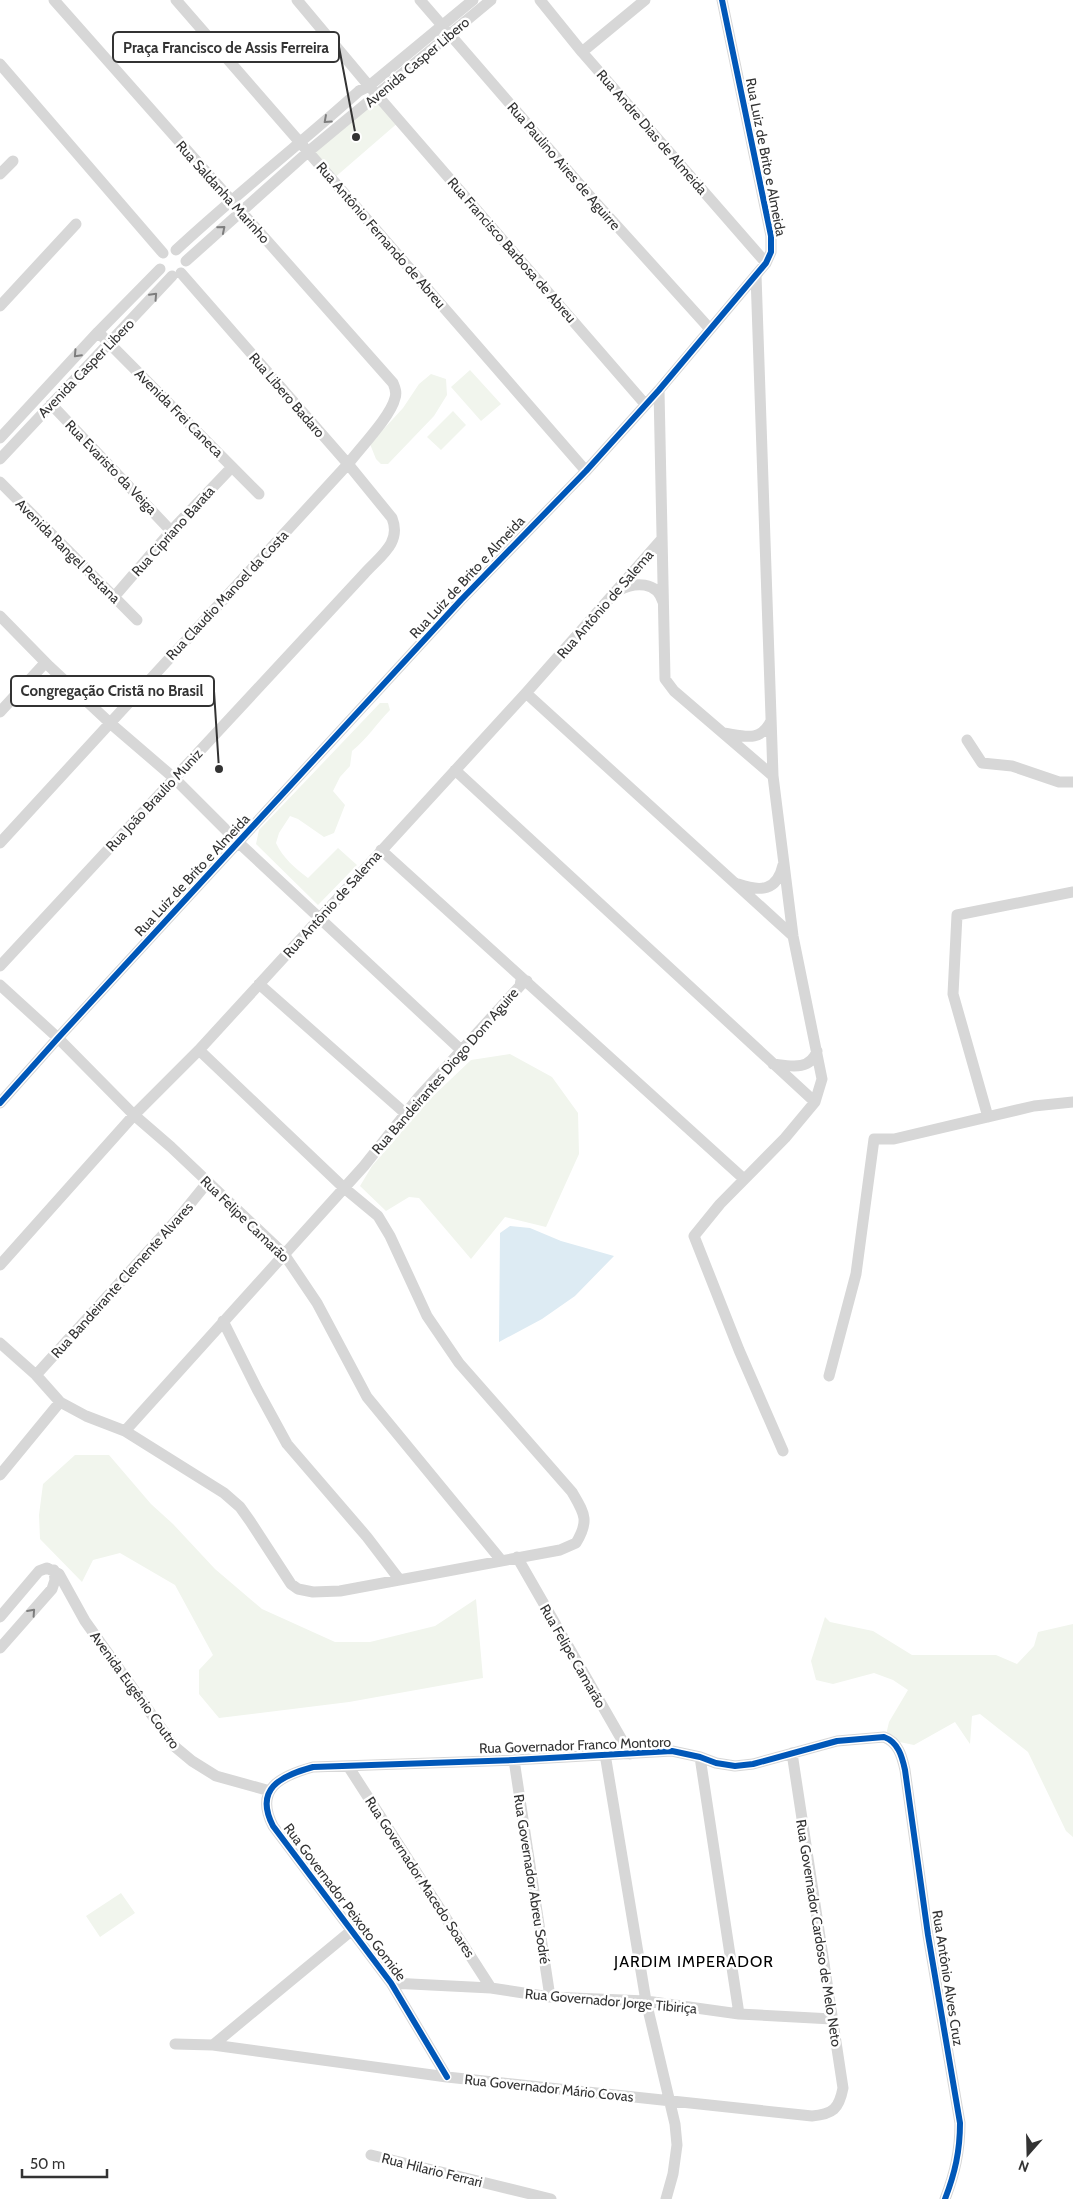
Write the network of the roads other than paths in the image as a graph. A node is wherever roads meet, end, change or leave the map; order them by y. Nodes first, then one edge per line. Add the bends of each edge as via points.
1 (54, 0) edge
2 (176, 0) edge
3 (297, 0) edge
4 (420, 0) edge
5 (472, 0) edge
6 (490, 0) edge
7 (540, 0) edge
8 (645, 0) edge
9 (722, 0) edge
10 (446, 30) junction
11 (582, 52) junction
12 (0, 64) edge
13 (369, 86) junction
14 (378, 96) junction
15 (305, 147) junction
16 (12, 161) dead end
17 (0, 174) edge
18 (231, 200) junction
19 (242, 212) junction
20 (76, 224) dead end
21 (176, 250) junction
22 (163, 252) junction
23 (186, 261) junction
24 (766, 263) junction
25 (160, 269) junction
26 (177, 275) junction
27 (756, 275) junction
28 (0, 306) edge
29 (710, 329) junction
30 (98, 332) junction
31 (109, 344) junction
32 (394, 383) joint
33 (659, 390) junction
34 (51, 404) junction
35 (645, 404) junction
36 (0, 438) edge
37 (0, 459) edge
38 (348, 464) junction
39 (232, 467) junction
40 (586, 471) junction
41 (0, 482) edge
42 (259, 494) dead end
43 (392, 518) joint
44 (171, 530) junction
45 (662, 539) junction
46 (616, 591) junction
47 (114, 597) junction
48 (664, 603) junction
49 (0, 616) edge
50 (137, 620) dead end
51 (45, 663) junction
52 (526, 693) junction
53 (0, 712) edge
54 (771, 720) junction
55 (110, 723) junction
56 (723, 733) junction
57 (967, 740) dead end
58 (455, 770) junction
59 (773, 776) junction
60 (174, 778) junction
61 (1073, 782) edge
62 (239, 843) junction
63 (0, 844) edge
64 (381, 850) junction
65 (784, 861) junction
66 (736, 883) junction
67 (1073, 892) edge
68 (320, 917) junction
69 (793, 936) junction
70 (0, 966) edge
71 (527, 981) junction
72 (259, 984) junction
73 (0, 985) edge
74 (58, 1038) junction
75 (199, 1050) junction
76 (461, 1050) junction
77 (817, 1051) junction
78 (773, 1064) junction
79 (815, 1102) junction
80 (1073, 1102) edge
81 (0, 1103) edge
82 (406, 1114) junction
83 (134, 1115) junction
84 (988, 1117) junction
85 (744, 1179) junction
86 (207, 1183) junction
87 (343, 1187) junction
88 (284, 1254) junction
89 (0, 1265) edge
90 (223, 1320) junction
91 (0, 1343) edge
92 (36, 1375) junction
93 (829, 1376) dead end
94 (60, 1402) junction
95 (126, 1431) junction
96 (783, 1451) dead end
97 (0, 1475) edge
98 (517, 1557) junction
99 (501, 1560) junction
100 (54, 1570) junction
101 (398, 1579) junction
102 (2, 1609) edge
103 (0, 1648) edge
104 (792, 1753) junction
105 (605, 1754) junction
106 (630, 1754) junction
107 (700, 1757) junction
108 (903, 1758) joint
109 (514, 1760) junction
110 (348, 1766) junction
111 (270, 1791) junction
112 (351, 1931) junction
113 (391, 1983) junction
114 (491, 1988) junction
115 (550, 1997) junction
116 (646, 2001) junction
117 (739, 2014) junction
118 (832, 2019) junction
119 (175, 2044) dead end
120 (213, 2045) junction
121 (447, 2077) junction
122 (670, 2100) junction
123 (834, 2110) joint
124 (371, 2155) dead end
125 (551, 2199) edge
126 (666, 2199) edge
127 (945, 2199) edge

1 - 18 street, Rua Saldanha Marinho
2 - 15 street, Rua Antônio Fernando de Abreu
3 - 13 street, Rua Francisco Barbosa de Abreu
4 - 10 street, Rua Paulino Aires de Aguirre
5 - 10 street, Avenida Casper Libero
6 - 10 street, Avenida Casper Libero
7 - 11 street, Rua Andre Dias de Almeida
8 - 11 street
9 - 24 street, Rua Luiz de Brito e Almeida via 771,236 771,252
10 - 13 street, Avenida Casper Libero
10 - 14 street, Avenida Casper Libero
10 - 29 street, Rua Paulino Aires de Aguirre
11 - 24 street, Rua Andre Dias de Almeida
12 - 22 street
13 - 14 street, Rua Francisco Barbosa de Abreu
13 -> 15 street, Avenida Casper Libero via 359,91
14 - 15 street, Avenida Casper Libero
14 - 35 street, Rua Francisco Barbosa de Abreu
15 - 18 street, Avenida Casper Libero
15 - 19 street, Avenida Casper Libero
15 - 40 street, Rua Antônio Fernando de Abreu
16 - 17 street
18 - 19 street, Rua Saldanha Marinho
18 - 21 street, Avenida Casper Libero
23 -> 19 street, Avenida Casper Libero
19 - 32 street, Rua Saldanha Marinho
20 - 28 street
21 - 22 street
21 - 23 street via 184,255
22 - 25 street via 159,260
23 - 26 street via 185,268
24 - 27 street, Rua Luiz de Brito e Almeida
25 - 26 street via 166,275
25 - 30 street, Avenida Casper Libero
31 -> 26 street, Avenida Casper Libero
26 - 38 street, Rua Libero Badaro
27 - 29 street, Rua Luiz de Brito e Almeida
27 - 54 street
29 - 33 street, Rua Luiz de Brito e Almeida
30 - 31 street, Avenida Frei Caneca
30 -> 36 street, Avenida Casper Libero
31 - 34 street, Avenida Casper Libero
31 - 39 street, Avenida Frei Caneca
32 - 38 street, Rua Claudio Manoel da Costa via 395,400 390,410
33 - 35 street, Rua Luiz de Brito e Almeida
33 - 45 street
34 - 37 street, Avenida Casper Libero
34 - 44 street, Rua Evaristo da Veiga
35 - 40 street, Rua Luiz de Brito e Almeida
38 - 43 street, Rua Libero Badaro
38 - 55 street, Rua Claudio Manoel da Costa
39 - 42 street, Avenida Frei Caneca
39 - 44 street, Rua Cipriano Barata
40 - 62 street, Rua Luiz de Brito e Almeida via 461,600
41 - 47 street, Avenida Rangel Pestana
43 - 60 street, Rua João Braulio Muniz via 396,535 391,545
44 - 47 street, Rua Cipriano Barata
45 - 46 street, Rua Antônio de Salema
45 - 48 street
46 - 48 street via 629,585 645,585 659,592
46 - 52 street, Rua Antônio de Salema
47 - 50 street, Avenida Rangel Pestana
48 - 56 street via 665,679 674,691
49 - 51 street
51 - 53 street
51 - 55 street
52 - 58 street, Rua Antônio de Salema
52 - 66 street
54 - 56 street via 760,735 750,737
54 - 59 street
55 - 60 street
55 - 63 street, Rua Claudio Manoel da Costa
56 - 59 street
57 - 61 street via 982,763 1012,766 1059,782
58 - 64 street, Rua Antônio de Salema
58 - 78 street
59 - 65 street
60 - 62 street
60 - 70 street, Rua João Braulio Muniz
62 - 68 street
62 - 74 street, Rua Luiz de Brito e Almeida
64 - 68 street, Rua Antônio de Salema
64 - 71 street
65 - 66 street via 772,886 765,889
65 - 69 street
66 - 69 street
67 - 84 street via 956,915 953,994
68 - 72 street, Rua Antônio de Salema
68 - 76 street
69 - 77 street
71 - 76 street, Rua Bandeirantes Diogo Dom Aguire via 521,980 520,986
71 - 85 street
72 - 75 street, Rua Antônio de Salema
72 - 82 street
73 - 74 street, Rua Felipe Camarão
74 - 81 street, Rua Luiz de Brito e Almeida
74 - 83 street, Rua Felipe Camarão
75 - 83 street, Rua Antônio de Salema
75 - 87 street
76 - 82 street, Rua Bandeirantes Diogo Dom Aguire
77 - 78 street via 814,1058 800,1067
77 - 79 street via 822,1079
78 - 79 street
79 - 85 street
80 - 84 street via 1034,1106
82 - 87 street, Rua Bandeirantes Diogo Dom Aguire
83 - 86 street, Rua Felipe Camarão
83 - 89 street, Rua Antônio de Salema
84 - 93 street via 894,1139 874,1139 856,1274
85 - 96 street via 694,1236
86 - 88 street, Rua Felipe Camarão
86 - 92 street, Rua Bandeirante Clemente Alvares
87 - 88 street, Rua Bandeirantes Diogo Dom Aguire
87 - 98 street via 378,1216 426,1316 459,1363 572,1492 583,1512 585,1523 576,1543 560,1550
88 - 90 street, Rua Bandeirantes Diogo Dom Aguire
88 - 99 street, Rua Felipe Camarão via 317,1302 367,1397
90 - 95 street, Rua Bandeirantes Diogo Dom Aguire
90 - 101 street via 287,1444 367,1537
91 - 92 street
92 - 94 street
94 - 95 street
94 - 97 street
95 - 101 street via 224,1493 240,1507 283,1573 298,1589 333,1592
98 - 99 street
98 - 106 street, Rua Felipe Camarão
99 - 101 street
100 - 102 street via 39,1571
103 -> 100 street via 55,1586
100 - 111 street, Avenida Eugênio Coutro via 85,1621 174,1746 216,1776
104 - 107 street, Rua Governador Franco Montoro via 735,1766
104 - 108 street, Rua Governador Franco Montoro via 837,1741 884,1737 891,1739
104 - 118 street, Rua Governador Cardoso de Melo Neto
105 - 106 street, Rua Governador Franco Montoro
105 - 109 street, Rua Governador Franco Montoro
105 - 116 street
106 - 107 street, Rua Governador Franco Montoro via 672,1752
107 - 117 street
108 - 127 street, Rua Antônio Alves Cruz via 928,1935 960,2123 960,2149
109 - 110 street, Rua Governador Franco Montoro
109 - 115 street, Rua Governador Abreu Sodré
110 - 111 street, Rua Governador Franco Montoro via 297,1771
110 - 114 street, Rua Governador Macedo Soares
111 - 112 street, Rua Governador Peixoto Gomide via 266,1812 273,1826
112 - 113 street, Rua Governador Peixoto Gomide
112 - 120 street
113 - 114 street, Rua Governador Jorge Tibiriça
113 - 121 street, Rua Governador Peixoto Gomide
114 - 115 street, Rua Governador Jorge Tibiriça
115 - 116 street, Rua Governador Jorge Tibiriça
116 - 117 street, Rua Governador Jorge Tibiriça
116 - 122 street
117 - 118 street, Rua Governador Jorge Tibiriça
118 - 123 street, Rua Governador Cardoso de Melo Neto via 843,2088 841,2100
119 - 120 street, Rua Governador Mário Covas
120 - 121 street, Rua Governador Mário Covas
121 - 122 street, Rua Governador Mário Covas
122 - 123 street, Rua Governador Mário Covas via 812,2116
122 - 126 street via 676,2145
124 - 125 street, Rua Hilario Ferrari

